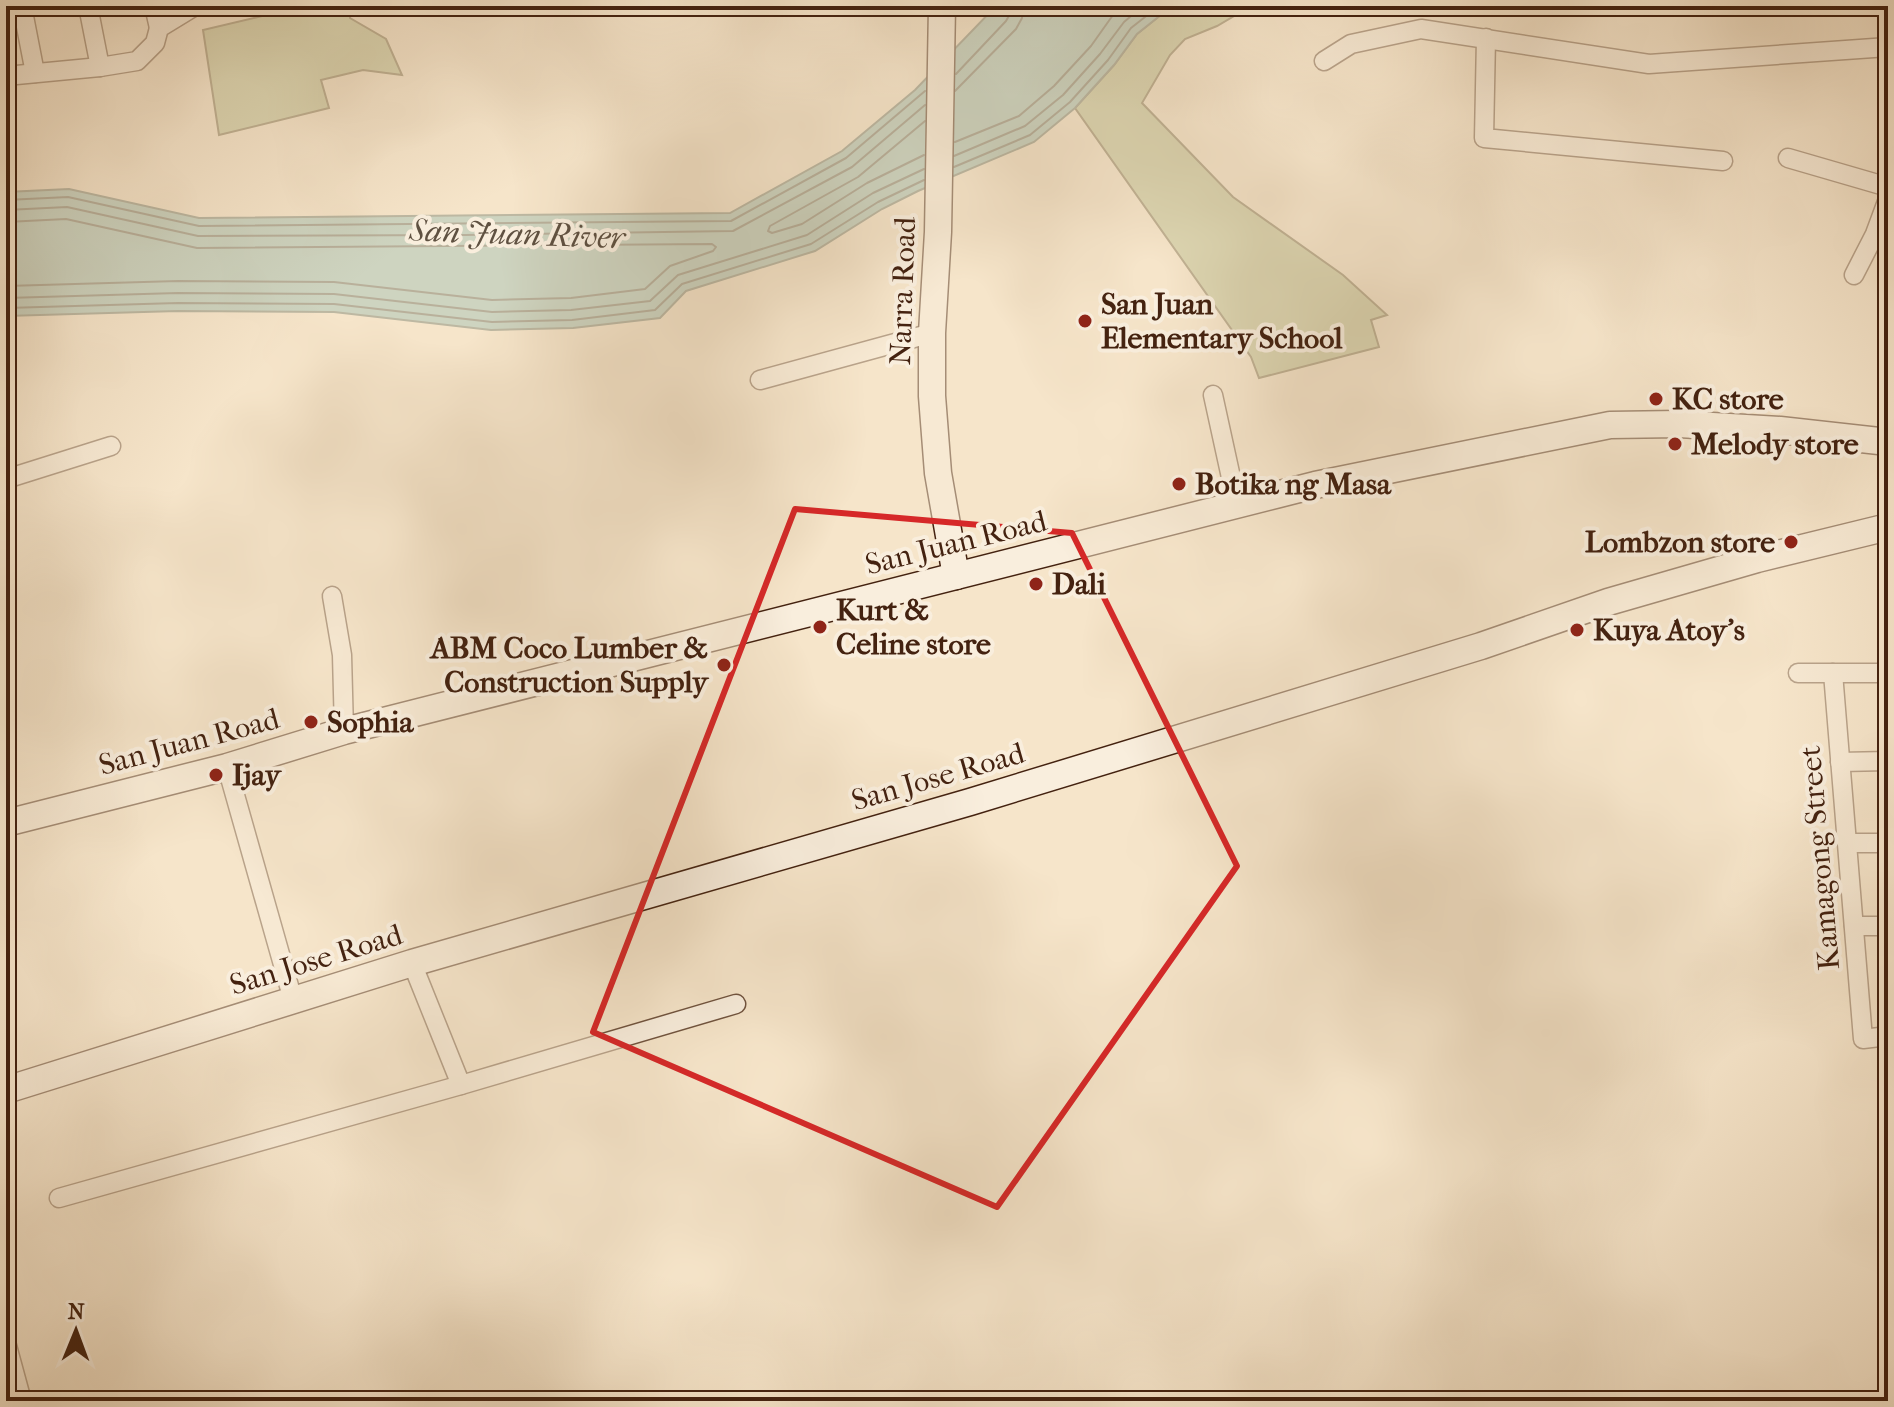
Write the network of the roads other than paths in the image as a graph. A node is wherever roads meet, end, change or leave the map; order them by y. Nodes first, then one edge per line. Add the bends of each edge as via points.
1 (22, 6) edge
2 (88, 6) edge
3 (154, 6) edge
4 (195, 6) edge
5 (942, 6) edge
6 (159, 28) junction
7 (1486, 38) junction
8 (1888, 47) edge
9 (1324, 61) dead end
10 (100, 67) junction
11 (35, 73) junction
12 (6, 76) edge
13 (1788, 158) dead end
14 (1723, 161) dead end
15 (1888, 187) edge
16 (1888, 199) edge
17 (1854, 275) dead end
18 (932, 333) junction
19 (760, 380) dead end
20 (1213, 395) dead end
21 (1888, 442) edge
22 (111, 446) dead end
23 (6, 479) edge
24 (1237, 505) junction
25 (1888, 527) edge
26 (956, 576) junction
27 (332, 596) dead end
28 (1798, 673) dead end
29 (1833, 673) junction
30 (1888, 673) edge
31 (344, 731) junction
32 (1888, 761) edge
33 (1840, 762) junction
34 (227, 767) junction
35 (8, 816) edge
36 (1847, 843) junction
37 (1888, 843) edge
38 (1854, 926) junction
39 (1888, 926) edge
40 (412, 963) junction
41 (293, 1000) junction
42 (736, 1004) dead end
43 (1888, 1036) edge
44 (461, 1085) junction
45 (6, 1090) edge
46 (59, 1198) dead end
47 (6, 1342) edge
48 (11, 1378) edge
49 (22, 1401) edge

1 - 11 street
2 - 10 street
3 - 6 street
4 - 6 street
5 - 18 street, Narra Road
6 - 10 street via 155,43 137,61
7 - 8 street via 1649,64
7 - 9 street via 1421,29 1351,44
7 - 14 street via 1484,138
10 - 11 street
11 - 12 street
13 - 15 street
16 - 17 street
18 - 19 street
18 - 26 street, Narra Road via 934,437
20 - 24 street
21 - 24 street, San Juan Road via 1780,430 1610,425
22 - 23 street
24 - 26 street, San Juan Road
25 - 40 street, San Jose Road via 1608,602 970,802
26 - 31 street, San Juan Road
27 - 31 street via 342,655
28 - 29 street
29 - 30 street
29 - 33 street, Kamagong Street
31 - 34 street, San Juan Road
32 - 33 street
33 - 36 street, Kamagong Street
34 - 35 street, San Juan Road
34 - 41 street
36 - 37 street
36 - 38 street, Kamagong Street
38 - 39 street
38 - 43 street, Kamagong Street via 1863,1039
40 - 41 street, San Jose Road
40 - 44 street
41 - 45 street, San Jose Road
42 - 44 street
44 - 46 street
47 - 48 street
48 - 49 street

